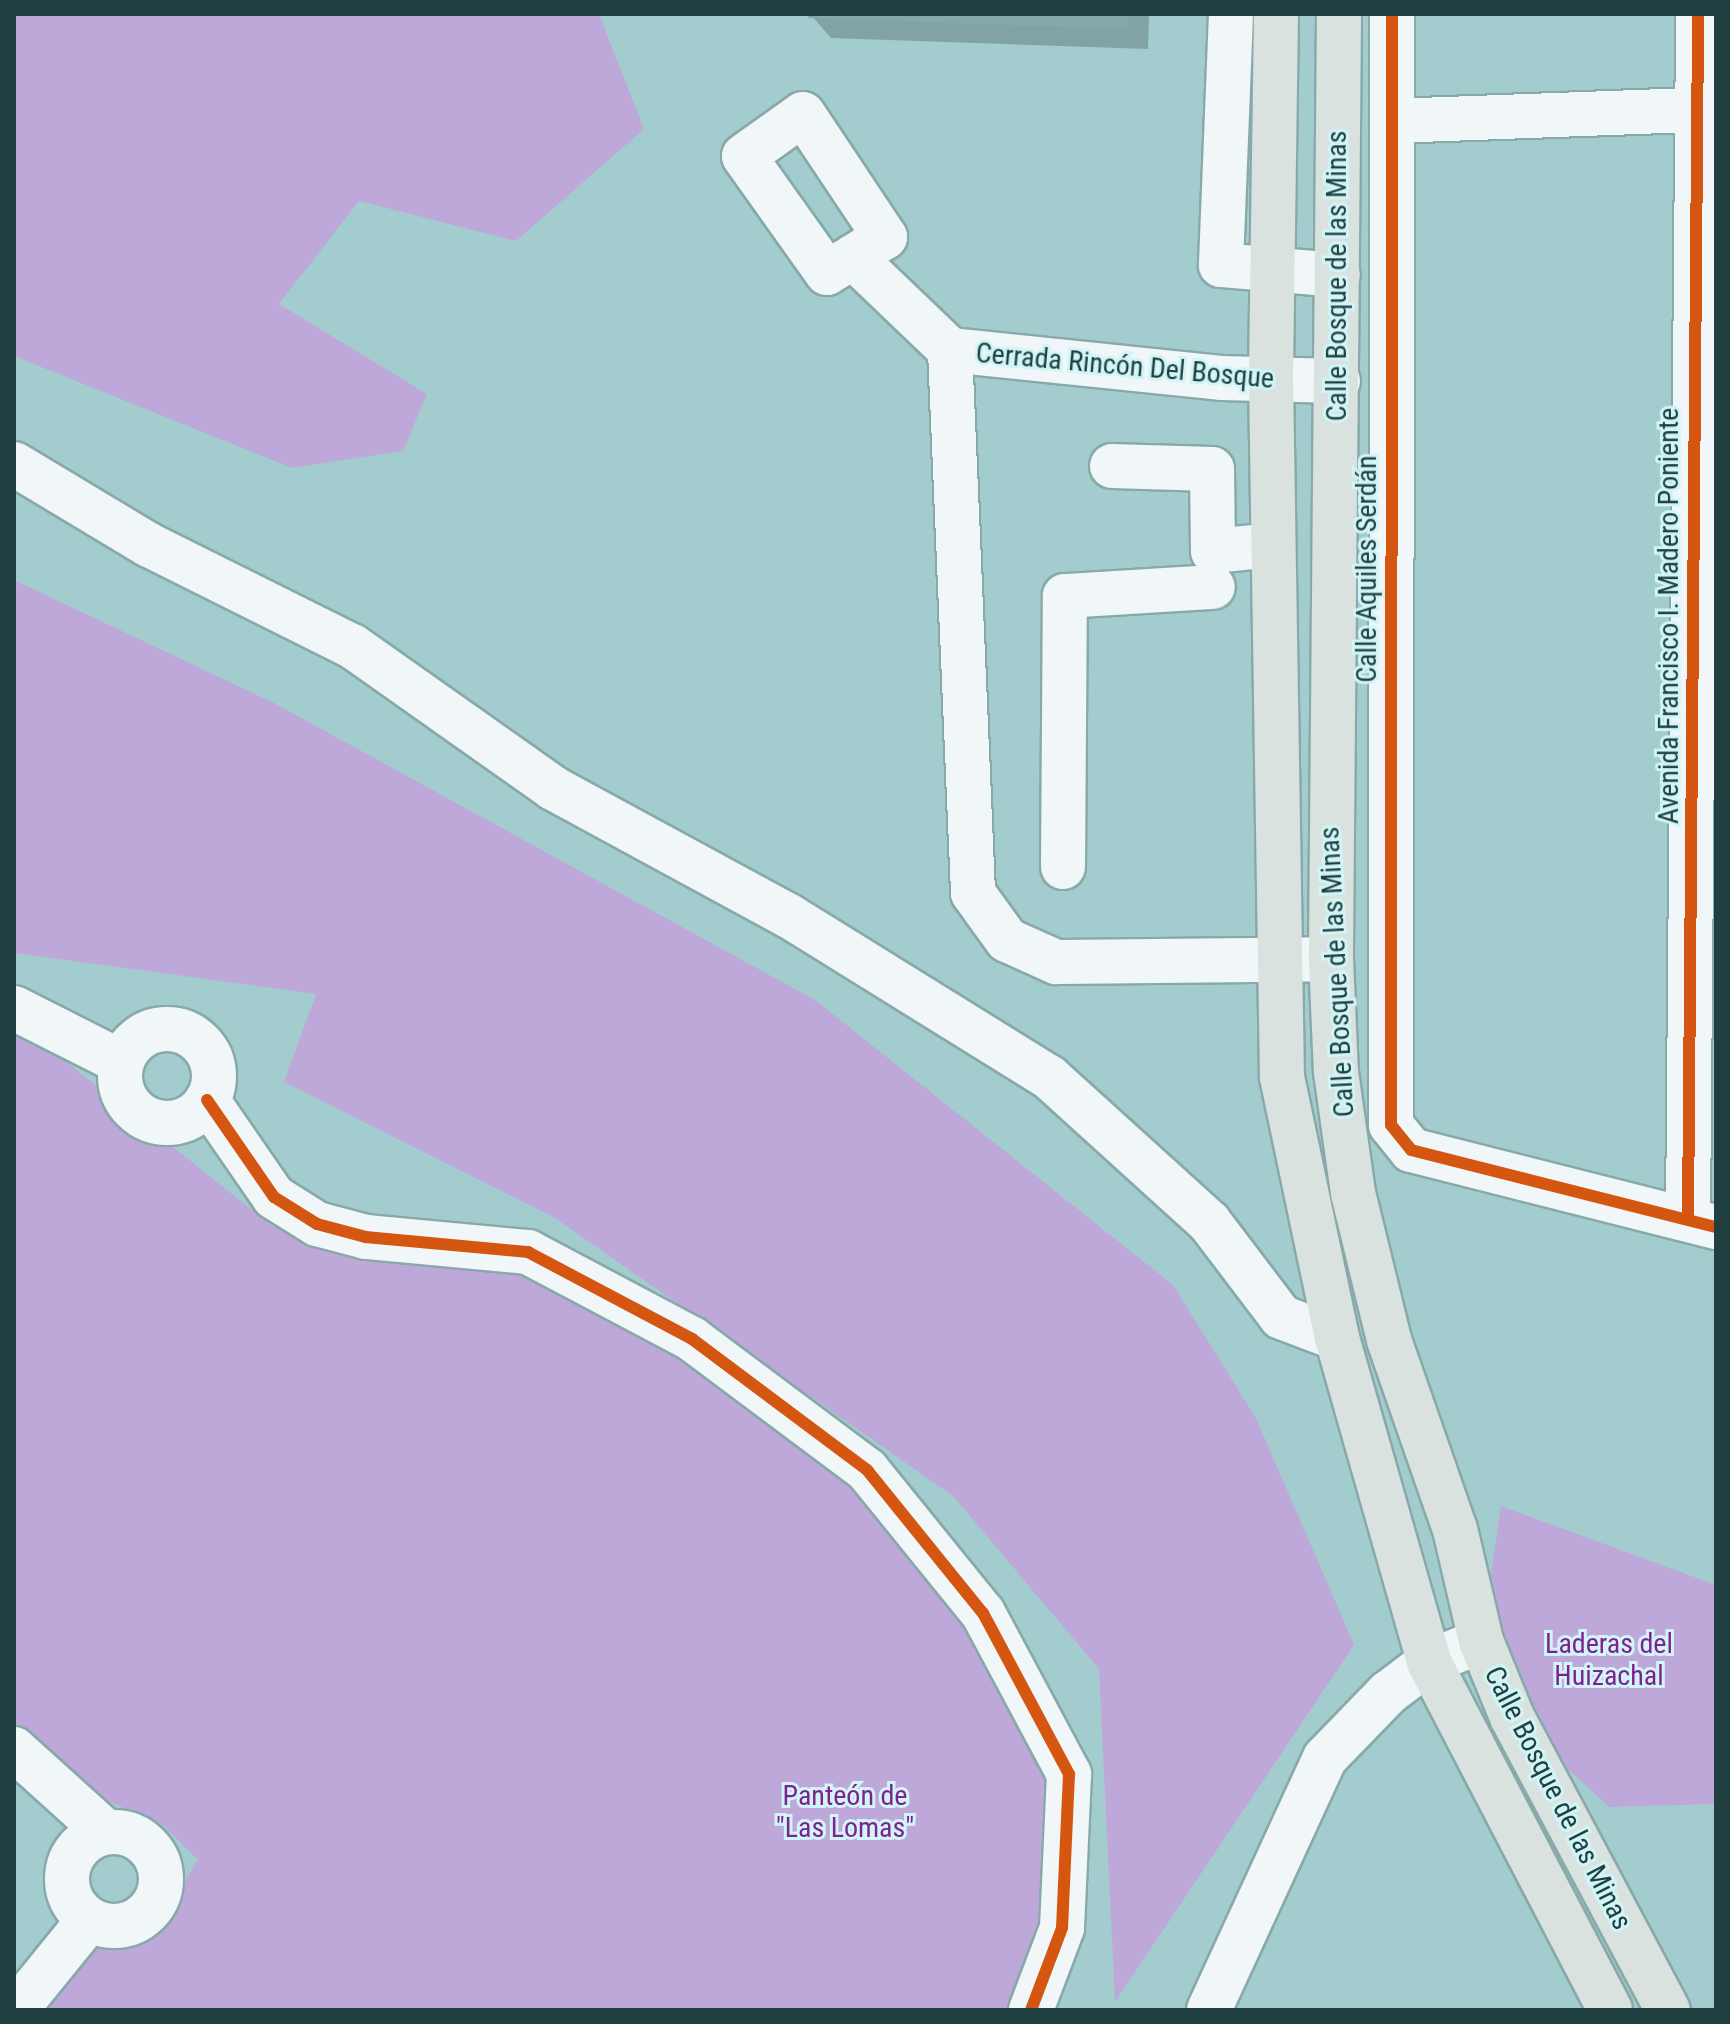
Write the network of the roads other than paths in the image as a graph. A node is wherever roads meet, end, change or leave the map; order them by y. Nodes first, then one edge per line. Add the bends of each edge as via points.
1 (1231, 14) edge
2 (1276, 14) edge
3 (1339, 14) edge
4 (1392, 14) edge
5 (1698, 14) edge
6 (1707, 109) edge
7 (1392, 121) junction
8 (853, 257) dead end
9 (1272, 269) junction
10 (1338, 275) junction
11 (950, 350) junction
12 (1271, 380) junction
13 (1338, 381) junction
14 (14, 464) edge
15 (1112, 466) dead end
16 (1273, 545) junction
17 (1213, 584) junction
18 (1063, 867) dead end
19 (1331, 959) junction
20 (1277, 960) junction
21 (14, 1008) edge
22 (121, 1062) junction
23 (207, 1100) junction
24 (1702, 1223) edge
25 (1337, 1338) junction
26 (1481, 1641) junction
27 (1429, 1662) junction
28 (14, 1749) edge
29 (106, 1832) junction
30 (89, 1920) junction
31 (16, 2010) edge
32 (1031, 2010) edge
33 (1209, 2010) edge
34 (1610, 2010) edge
35 (1668, 2010) edge

1 - 9 street via 1221,265
2 - 9 main road, Calle Bosque de las Minas
3 - 10 main road, Calle Bosque de las Minas
4 - 7 street, Calle Aquiles Serdán
5 - 6 street, Avenida Francisco I. Madero Poniente
6 - 7 street
6 - 24 street, Avenida Francisco I. Madero Poniente
7 - 24 street, Calle Aquiles Serdán via 1391,1125 1411,1150
8 - 11 street, Cerrada Rincón Del Bosque
9 - 10 street
9 - 12 main road, Calle Bosque de las Minas
10 - 13 main road, Calle Bosque de las Minas
11 - 12 street, Cerrada Rincón Del Bosque
11 - 20 street via 973,893 1007,940 1056,962
12 - 13 street, Cerrada Rincón Del Bosque
12 - 16 main road, Calle Bosque de las Minas
13 - 19 main road, Calle Bosque de las Minas
14 - 25 street via 149,545 352,646 553,788 789,916 1049,1077 1209,1222 1281,1317
15 - 17 street via 1212,469
16 - 17 street
16 - 20 main road, Calle Bosque de las Minas
17 - 18 street via 1065,596
19 - 20 street
19 - 26 main road, Calle Bosque de las Minas via 1336,1072 1353,1193 1389,1340 1455,1529
20 - 25 main road, Calle Bosque de las Minas via 1282,1077
21 - 22 street
22 - 23 street via 130,1105 154,1122 184,1119
22 - 23 street via 143,1034 178,1029 206,1049 213,1066
23 - 32 street via 274,1197 317,1224 366,1237 528,1252 692,1339 867,1470 983,1613 1069,1774 1062,1928
25 - 27 main road, Calle Bosque de las Minas
26 - 27 street
26 - 35 main road, Calle Bosque de las Minas via 1512,1717
27 - 33 street via 1325,1758
27 - 34 main road, Calle Bosque de las Minas
28 - 29 street
29 - 30 street via 75,1852 66,1877 72,1902
29 - 30 street via 145,1843 162,1878 151,1906 128,1925
30 - 31 street

